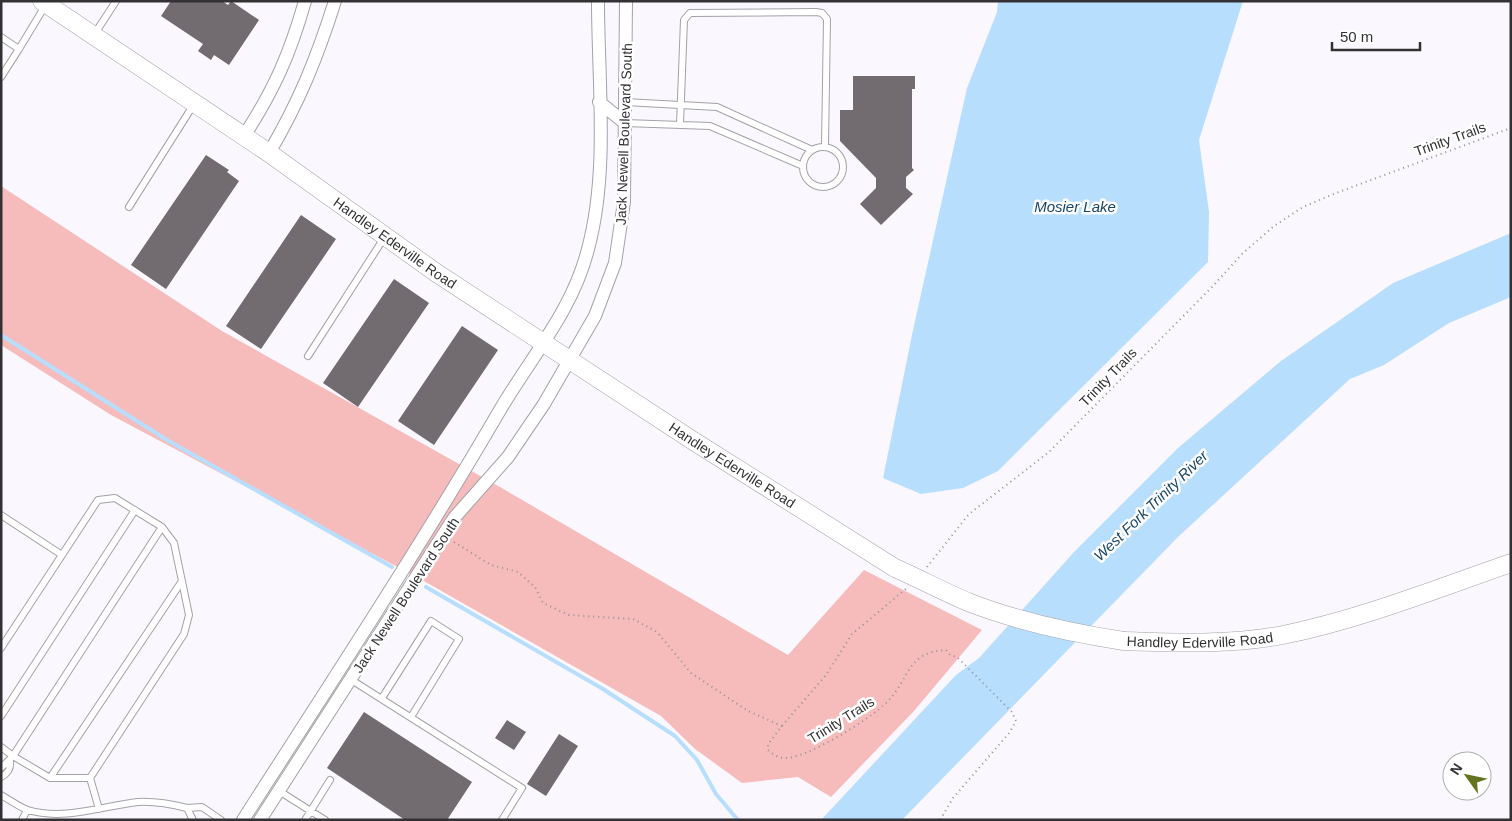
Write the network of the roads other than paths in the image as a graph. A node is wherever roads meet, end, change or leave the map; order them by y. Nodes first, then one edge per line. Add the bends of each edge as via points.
1 (116, 1) edge
2 (306, 1) edge
3 (335, 1) edge
4 (598, 1) edge
5 (626, 1) edge
6 (44, 3) edge
7 (94, 36) junction
8 (1, 37) edge
9 (19, 48) junction
10 (1, 77) edge
11 (599, 102) junction
12 (625, 102) junction
13 (195, 103) junction
14 (681, 105) junction
15 (625, 123) junction
16 (680, 124) junction
17 (244, 136) junction
18 (826, 146) junction
19 (812, 150) junction
20 (269, 153) junction
21 (803, 166) junction
22 (129, 207) dead end
23 (386, 236) junction
24 (544, 343) junction
25 (308, 356) dead end
26 (570, 361) junction
27 (134, 510) junction
28 (1, 516) edge
29 (162, 527) junction
30 (62, 555) junction
31 (1511, 563) edge
32 (182, 581) junction
33 (1, 648) edge
34 (339, 672) junction
35 (350, 679) junction
36 (382, 698) junction
37 (1, 716) edge
38 (411, 717) junction
39 (1, 747) edge
40 (12, 758) junction
41 (1, 768) edge
42 (1, 777) edge
43 (50, 778) junction
44 (90, 778) junction
45 (330, 780) dead end
46 (267, 783) junction
47 (279, 791) junction
48 (1, 795) edge
49 (188, 808) junction
50 (27, 810) junction
51 (99, 810) junction
52 (311, 811) junction
53 (22, 820) edge
54 (193, 820) edge
55 (221, 820) edge
56 (243, 820) edge
57 (260, 820) edge
58 (305, 820) edge
59 (325, 820) edge
60 (502, 820) edge

1 - 7 lane
2 - 17 street via 279,77
3 - 20 street via 314,65 295,108
4 - 11 street, Jack Newell Boulevard South
5 - 12 street, Jack Newell Boulevard South
6 - 7 main road, Handley Ederville Road
6 - 9 lane
7 - 13 main road, Handley Ederville Road
8 - 9 lane
9 - 10 lane
11 - 12 street
11 - 15 street
11 - 24 street, Jack Newell Boulevard South via 595,218 588,250 575,287
12 - 14 lane
12 - 15 street, Jack Newell Boulevard South
13 - 17 main road, Handley Ederville Road
13 - 22 lane
14 - 16 lane
14 - 18 lane via 686,15 822,13 827,19
14 - 19 lane via 727,110
15 - 16 lane
15 - 26 street, Jack Newell Boulevard South via 624,202 615,263 595,316
16 - 21 lane via 710,126
17 - 20 main road, Handley Ederville Road
18 - 19 lane
18 - 21 lane via 839,154 842,160 843,171 836,183 824,187 813,184
19 - 21 lane
20 - 23 main road, Handley Ederville Road
23 - 24 main road, Handley Ederville Road
23 - 25 lane
24 - 26 main road, Handley Ederville Road
24 - 34 street, Jack Newell Boulevard South
26 - 31 main road, Handley Ederville Road, bridge via 895,568 969,602 1067,632 1190,644 1260,638 1328,624
26 - 35 street, Jack Newell Boulevard South via 508,457 454,518
27 - 29 lane
27 - 30 lane via 115,498 98,500
27 - 37 lane
28 - 30 lane
29 - 32 lane via 174,543
29 - 40 lane
30 - 33 lane
32 - 43 lane
32 - 44 lane via 189,615 184,634
34 - 35 street
34 - 46 street, Jack Newell Boulevard South
35 - 36 lane
35 - 47 street, Jack Newell Boulevard South
36 - 38 lane
36 - 38 lane via 431,621 452,634 459,639
38 - 60 lane via 522,788
39 - 40 lane
40 - 41 lane
40 - 42 lane via 6,775
40 - 43 lane
43 - 44 lane
44 - 51 lane
45 - 52 lane
46 - 47 street
46 - 56 street, Jack Newell Boulevard South
47 - 52 lane
47 - 57 street, Jack Newell Boulevard South
48 - 50 lane
49 - 51 lane via 140,802
49 - 54 lane
49 - 55 lane via 202,807
50 - 51 lane via 71,815
50 - 53 lane
52 - 58 lane
52 - 59 lane

